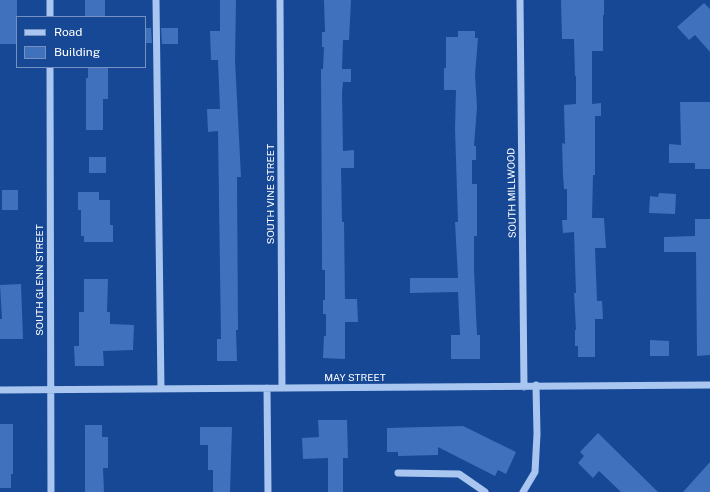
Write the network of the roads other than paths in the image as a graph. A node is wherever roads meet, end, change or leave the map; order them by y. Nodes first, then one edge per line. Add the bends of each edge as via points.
1 (50, 0) edge
2 (156, 0) edge
3 (280, 0) edge
4 (520, 0) edge
5 (50, 16) edge
6 (50, 68) edge
7 (536, 385) junction
8 (710, 385) edge
9 (524, 387) junction
10 (267, 388) junction
11 (282, 388) junction
12 (161, 389) junction
13 (0, 390) edge
14 (50, 390) junction
15 (398, 473) dead end
16 (51, 492) edge
17 (268, 492) edge
18 (485, 492) edge
19 (523, 492) edge

1 - 5 street
2 - 12 street
3 - 11 street, SOUTH VINE STREET
4 - 9 street, SOUTH MILLWOOD
6 - 14 street, SOUTH GLENN STREET
7 - 8 street, MAY STREET
7 - 9 street, MAY STREET
7 - 19 street via 535,472
9 - 11 street, MAY STREET
10 - 11 street, MAY STREET
10 - 12 street, MAY STREET
10 - 17 street
12 - 14 street, MAY STREET
13 - 14 street, MAY STREET
14 - 16 street, SOUTH GLENN STREET
15 - 18 street via 459,474

